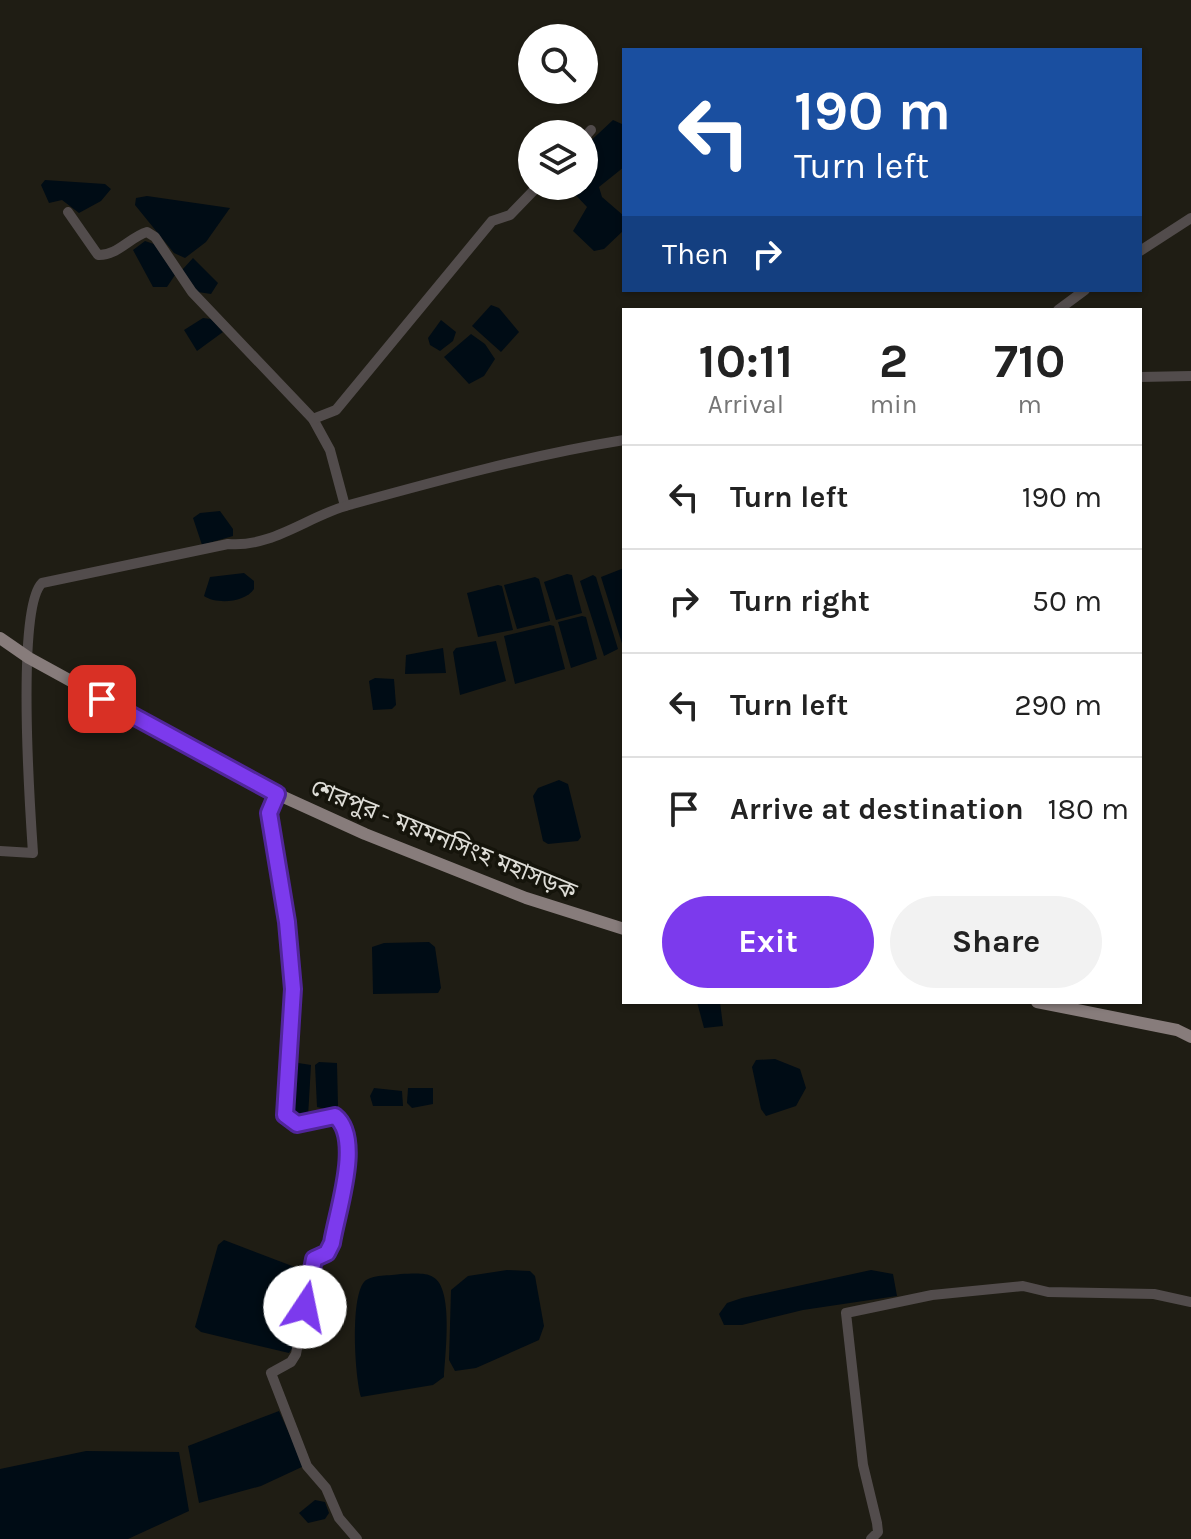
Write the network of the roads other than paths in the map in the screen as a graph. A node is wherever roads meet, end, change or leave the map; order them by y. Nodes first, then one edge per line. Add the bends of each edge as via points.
1 (524, 200) edge
2 (68, 212) dead end
3 (1191, 218) edge
4 (1142, 250) edge
5 (1082, 292) edge
6 (1061, 308) edge
7 (1191, 376) edge
8 (1142, 377) edge
9 (313, 419) junction
10 (622, 440) edge
11 (345, 506) junction
12 (0, 638) edge
13 (29, 658) junction
14 (277, 794) junction
15 (0, 851) edge
16 (622, 928) edge
17 (1047, 1004) edge
18 (1191, 1037) edge
19 (1191, 1302) edge
20 (357, 1539) edge
21 (871, 1539) edge

1 - 9 street via 510,215 492,221 336,410
2 - 9 street via 98,255 107,255 138,234 155,237 192,292
3 - 4 street
5 - 6 street
7 - 8 street
9 - 11 street via 330,450
10 - 11 street via 558,450
11 - 13 street via 251,546 228,544 42,583 31,606
12 - 13 main road, শেরপুর - ময়মনসিংহ মহাসড়ক
13 - 14 main road, শেরপুর - ময়মনসিংহ মহাসড়ক
13 - 15 street via 33,853
14 - 16 main road, শেরপুর - ময়মনসিংহ মহাসড়ক via 526,898
14 - 20 street via 269,813 293,989 285,1115 297,1124 335,1116 347,1131 349,1152 332,1243 327,1253 314,1259 296,1354 271,1373 307,1466
17 - 18 main road
19 - 21 street via 1154,1294 1048,1292 1023,1286 932,1295 846,1313 863,1465 878,1532

